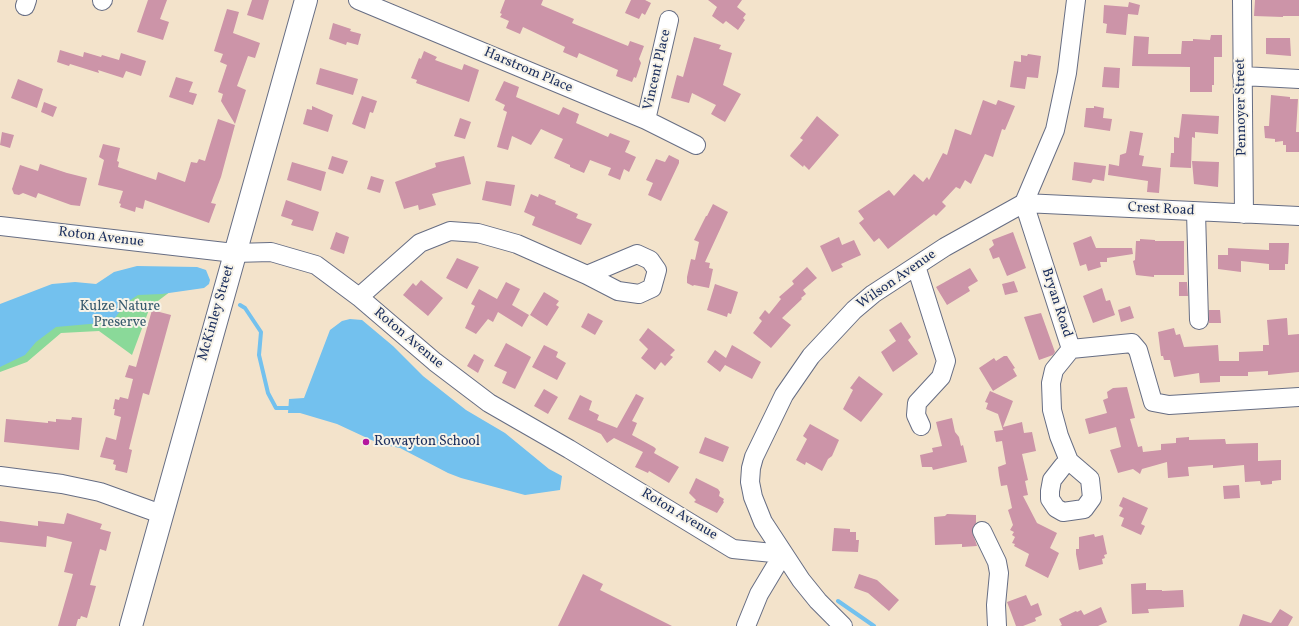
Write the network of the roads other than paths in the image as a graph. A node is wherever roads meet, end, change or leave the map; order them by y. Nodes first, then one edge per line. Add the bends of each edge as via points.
1 (306, 0) edge
2 (358, 0) edge
3 (1076, 0) edge
4 (1242, 0) edge
5 (669, 20) dead end
6 (1242, 76) junction
7 (1299, 79) edge
8 (646, 120) junction
9 (696, 145) dead end
10 (1024, 204) junction
11 (1196, 212) junction
12 (1244, 214) junction
13 (1299, 216) edge
14 (0, 226) edge
15 (234, 253) junction
16 (916, 266) junction
17 (587, 275) dead end
18 (359, 297) junction
19 (1199, 320) dead end
20 (1071, 349) junction
21 (1299, 397) edge
22 (921, 426) dead end
23 (1069, 461) dead end
24 (0, 476) edge
25 (161, 514) junction
26 (982, 531) dead end
27 (783, 554) junction
28 (131, 626) edge
29 (746, 626) edge
30 (843, 626) edge
31 (997, 626) edge

1 - 15 main road, McKinley Street
2 - 8 street, Harstrom Place
3 - 10 street via 1067,73 1055,130
4 - 6 street, Pennoyer Street
5 - 8 street, Vincent Place
6 - 7 street
6 - 12 street, Pennoyer Street
8 - 9 street, Harstrom Place
10 - 11 street, Crest Road
10 - 16 street, Wilson Avenue via 945,247
10 - 20 street, Bryan Road
11 - 12 street, Crest Road
11 - 19 street
12 - 13 street, Crest Road
14 - 15 street, Roton Avenue
15 - 18 street, Roton Avenue via 271,252 316,265
15 - 25 main road, McKinley Street
16 - 22 street via 946,361 941,377 917,403 916,415
16 - 27 street, Wilson Avenue via 873,294 821,345 784,395 759,444 751,468 753,497 762,522
17 - 18 street via 517,244 478,233 450,231 420,243
18 - 27 street, Roton Avenue via 435,362 489,403 733,549
20 - 21 street, Bryan Road via 1132,343 1138,350 1153,402 1169,405
20 - 23 street via 1054,370 1051,383 1052,410
24 - 25 street via 100,492
25 - 28 main road, McKinley Street
26 - 31 street via 997,562 999,573
27 - 29 street via 759,594
27 - 30 street, Wilson Avenue via 818,601

